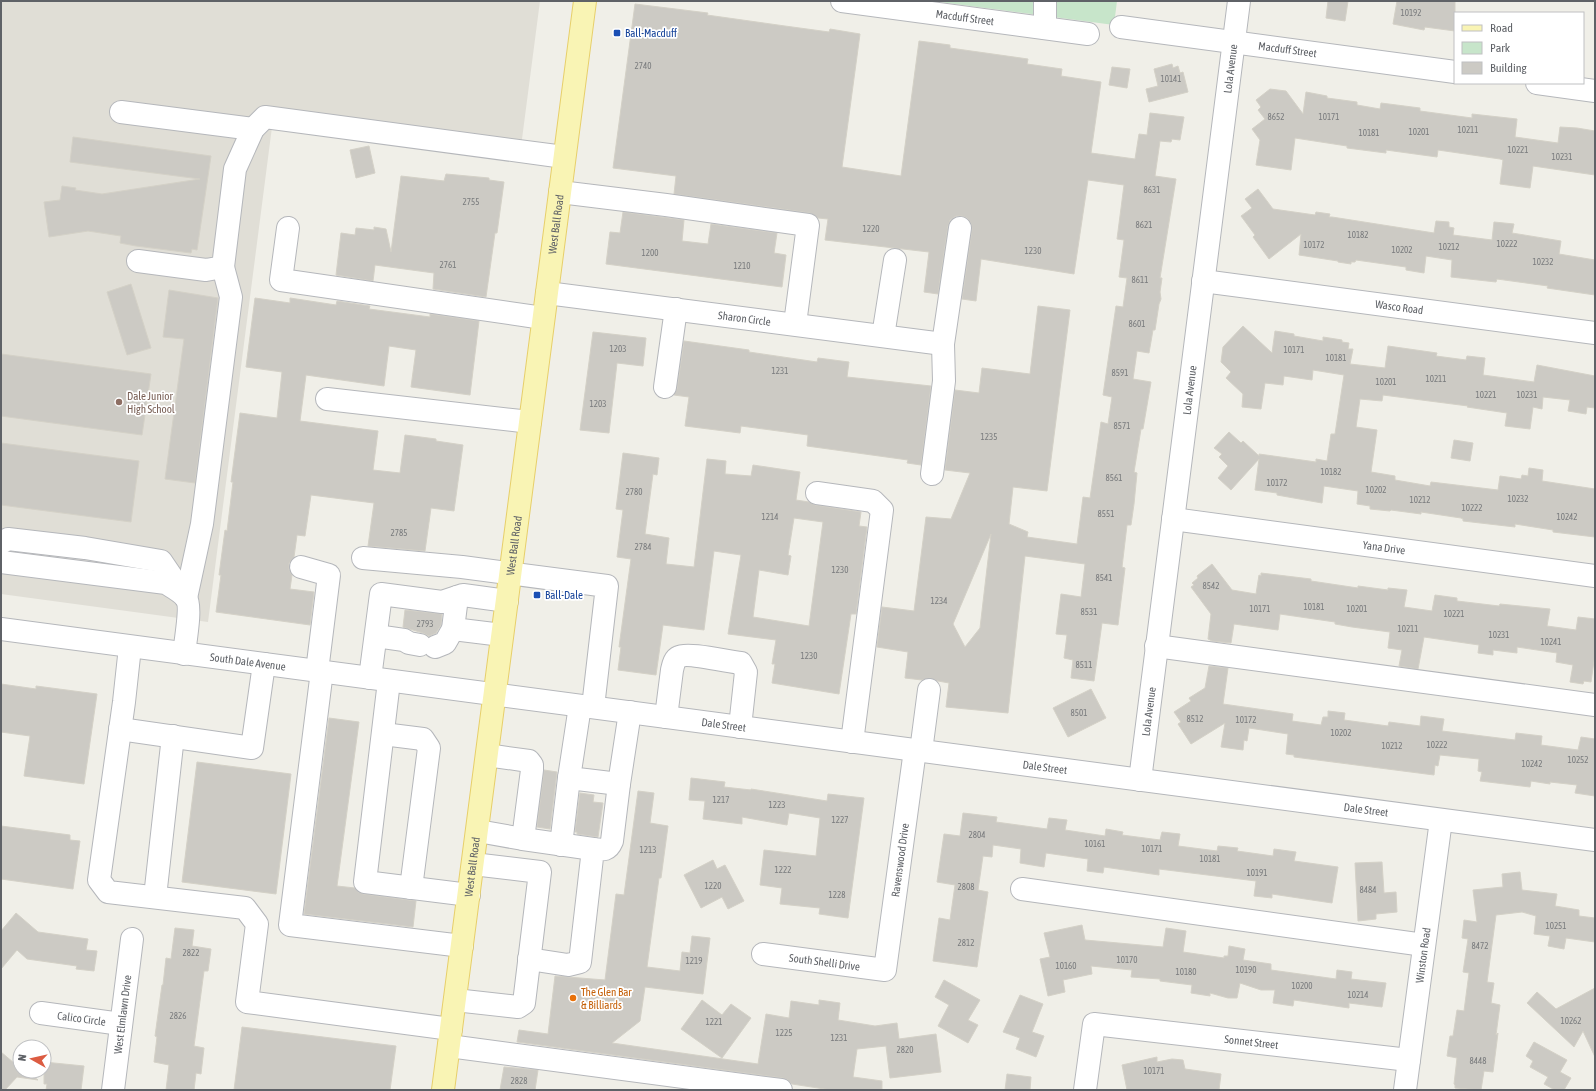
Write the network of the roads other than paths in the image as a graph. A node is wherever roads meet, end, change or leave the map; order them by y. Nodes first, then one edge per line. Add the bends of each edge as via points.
1 (584, 1) edge
2 (842, 1) edge
3 (1045, 1) edge
4 (1239, 1) edge
5 (1121, 27) dead end
6 (1045, 28) junction
7 (1088, 34) dead end
8 (1233, 43) junction
9 (1454, 72) edge
10 (1545, 84) edge
11 (1595, 90) edge
12 (121, 112) dead end
13 (253, 129) junction
14 (564, 157) junction
15 (560, 192) junction
16 (288, 228) dead end
17 (960, 228) dead end
18 (895, 260) dead end
19 (138, 261) dead end
20 (223, 267) junction
21 (1203, 281) junction
22 (547, 292) junction
23 (676, 309) junction
24 (543, 318) junction
25 (795, 324) junction
26 (1595, 333) edge
27 (883, 336) junction
28 (943, 344) junction
29 (665, 387) dead end
30 (327, 399) dead end
31 (530, 422) junction
32 (932, 474) dead end
33 (816, 493) dead end
34 (1173, 519) junction
35 (1, 543) edge
36 (363, 558) dead end
37 (1, 562) edge
38 (301, 567) dead end
39 (510, 574) junction
40 (1595, 576) edge
41 (457, 597) junction
42 (186, 598) junction
43 (507, 601) junction
44 (1, 629) edge
45 (453, 629) junction
46 (502, 635) junction
47 (376, 636) junction
48 (130, 646) junction
49 (1156, 646) junction
50 (184, 654) junction
51 (264, 664) junction
52 (319, 671) junction
53 (380, 679) junction
54 (929, 690) dead end
55 (495, 695) junction
56 (1595, 705) edge
57 (586, 706) junction
58 (630, 712) junction
59 (666, 717) junction
60 (740, 727) junction
61 (120, 728) junction
62 (383, 734) junction
63 (173, 736) junction
64 (852, 742) junction
65 (918, 750) junction
66 (487, 755) junction
67 (569, 778) junction
68 (1140, 780) junction
69 (619, 784) junction
70 (1440, 820) junction
71 (478, 831) junction
72 (523, 839) junction
73 (1595, 840) edge
74 (553, 844) junction
75 (593, 849) junction
76 (473, 864) junction
77 (540, 872) junction
78 (411, 888) junction
79 (1022, 889) dead end
80 (469, 895) junction
81 (155, 897) junction
82 (132, 939) dead end
83 (1424, 945) junction
84 (462, 946) junction
85 (763, 954) dead end
86 (529, 960) junction
87 (885, 970) joint
88 (455, 1000) junction
89 (41, 1013) dead end
90 (121, 1024) junction
91 (450, 1038) junction
92 (1409, 1060) junction
93 (113, 1090) edge
94 (443, 1090) edge
95 (781, 1090) edge
96 (1085, 1090) edge
97 (1405, 1090) edge

1 - 14 main road, West Ball Road
2 - 6 street, Macduff Street
3 - 6 street
4 - 8 street, Lola Avenue
5 - 8 street, Macduff Street
6 - 7 street, Macduff Street
8 - 9 street, Macduff Street
8 - 21 street, Lola Avenue
10 - 11 street
12 - 13 street
13 - 14 street via 266,117
13 - 20 street via 235,169
14 - 15 main road, West Ball Road
15 - 22 main road, West Ball Road
15 - 25 street via 808,225
16 - 24 street via 281,280
17 - 28 street
18 - 27 street
19 - 20 street via 206,270
20 - 42 street via 231,297 202,524
21 - 26 street, Wasco Road
21 - 34 street, Lola Avenue
22 - 23 street, Sharon Circle
22 - 24 main road, West Ball Road
23 - 25 street, Sharon Circle
23 - 29 street
24 - 31 main road, West Ball Road
25 - 27 street, Sharon Circle
27 - 28 street, Sharon Circle
28 - 32 street via 944,381
30 - 31 street
31 - 39 main road, West Ball Road
33 - 64 street via 873,501 882,510
34 - 40 street, Yana Drive
34 - 49 street, Lola Avenue
35 - 42 street via 8,539 85,548 161,561
36 - 39 street
37 - 42 street via 166,583
38 - 52 street via 329,575
39 - 43 main road, West Ball Road
39 - 57 street via 607,586
41 - 43 street via 464,595
41 - 45 street
41 - 47 street via 442,602 381,594
42 - 50 street via 188,626
43 - 46 main road, West Ball Road
44 - 48 street, South Dale Avenue
45 - 46 street
45 - 47 street via 445,643 428,646
46 - 55 main road, West Ball Road
47 - 53 street
48 - 50 street, South Dale Avenue
48 - 61 street
49 - 56 street
49 - 68 street, Lola Avenue
50 - 51 street, South Dale Avenue
51 - 52 street, South Dale Avenue
51 - 63 street via 252,748
52 - 53 street, South Dale Avenue
52 - 84 street via 290,925
53 - 55 street, South Dale Avenue
53 - 62 street
54 - 65 street, Ravenswood Drive
55 - 57 street, Dale Street
55 - 66 main road, West Ball Road
57 - 58 street, Dale Street
57 - 67 street
58 - 59 street, Dale Street
58 - 69 street
59 - 60 street, Dale Street
59 - 60 street via 674,664 681,656 690,656 741,664 746,672
60 - 64 street, Dale Street
61 - 63 street
61 - 81 street via 99,880 108,892
62 - 78 street via 423,739 429,748
62 - 78 street via 365,882
63 - 81 street
64 - 65 street, Dale Street
65 - 68 street, Dale Street
65 - 87 street, Ravenswood Drive
66 - 71 main road, West Ball Road
66 - 72 street via 529,761 532,765
67 - 69 street
67 - 74 street
68 - 70 street, Dale Street
69 - 75 street via 610,847 605,850
70 - 73 street, Dale Street
70 - 83 street, Winston Road
71 - 72 street
71 - 76 main road, West Ball Road
72 - 74 street
74 - 75 street
74 - 77 street
75 - 86 street via 580,962 568,965
76 - 77 street
76 - 80 main road, West Ball Road
77 - 86 street
78 - 80 street
79 - 83 street
80 - 84 main road, West Ball Road
81 - 91 street via 245,908 257,924 247,1002
82 - 90 street, West Elmlawn Drive
83 - 92 street, Winston Road
84 - 88 main road, West Ball Road
85 - 87 street, South Shelli Drive
86 - 88 street via 524,1003 518,1007
88 - 91 main road, West Ball Road
89 - 90 street, Calico Circle
90 - 93 street, West Elmlawn Drive
91 - 94 main road, West Ball Road
91 - 95 street
92 - 96 street, Sonnet Street via 1094,1024
92 - 97 street, Winston Road

